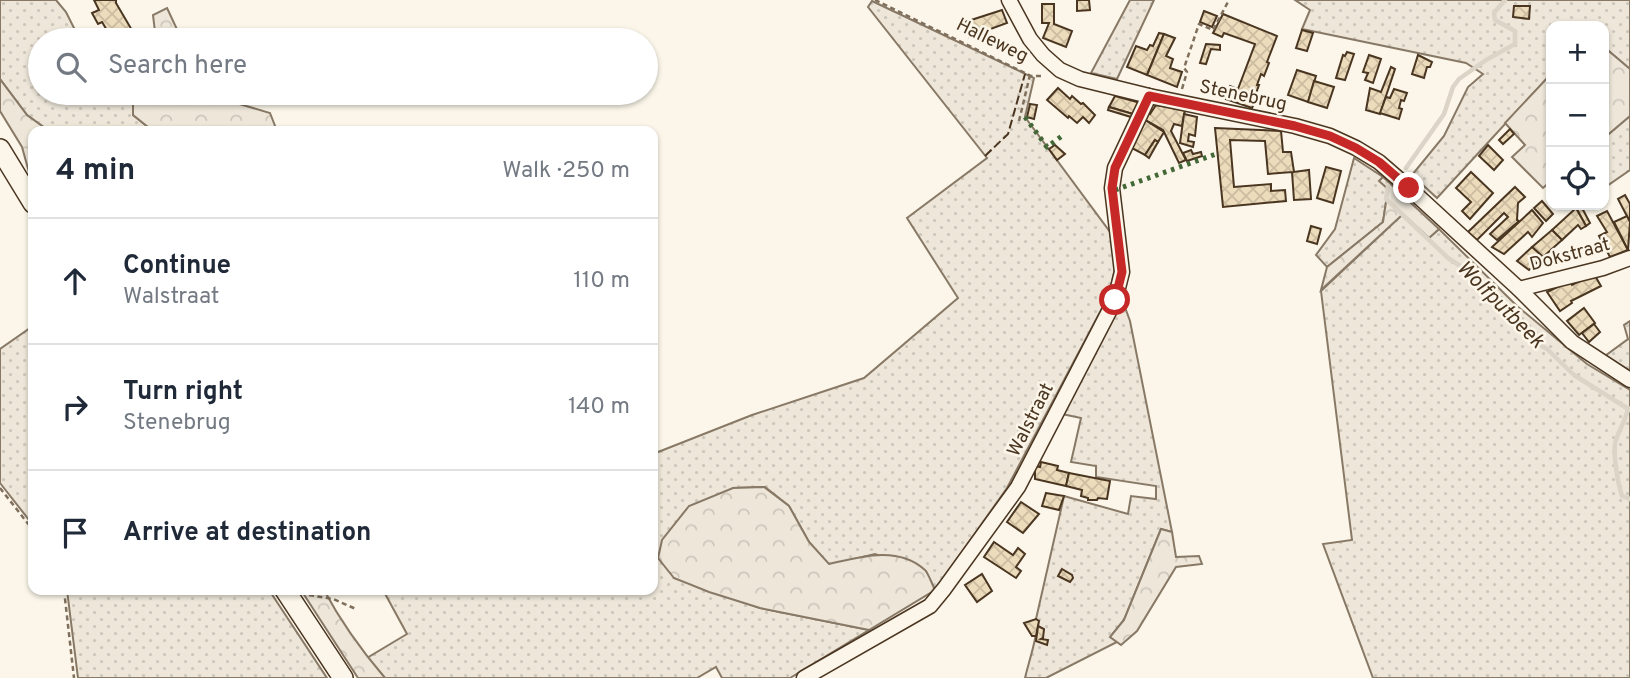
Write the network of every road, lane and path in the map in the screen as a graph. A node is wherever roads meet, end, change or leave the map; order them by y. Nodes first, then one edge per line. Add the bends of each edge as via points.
1 (875, 0) edge
2 (1009, 0) edge
3 (1229, 0) edge
4 (1060, 70) junction
5 (1030, 75) junction
6 (1149, 96) junction
7 (1178, 102) junction
8 (1019, 121) dead end
9 (0, 149) edge
10 (28, 195) edge
11 (1630, 258) edge
12 (1519, 289) junction
13 (1630, 380) edge
14 (0, 488) edge
15 (28, 524) edge
16 (65, 595) edge
17 (317, 595) edge
18 (289, 596) edge
19 (356, 609) dead end
20 (74, 678) edge
21 (343, 678) edge
22 (804, 678) edge

1 - 5 path, Halleweg
2 - 4 street, Stenebrug via 1030,39
3 - 7 path via 1213,30 1199,24
4 - 5 path, Halleweg via 1048,76
4 - 6 street, Stenebrug
5 - 8 path
6 - 7 street, Stenebrug
6 - 22 street, Walstraat via 1115,168 1112,188 1122,272 1115,300 1017,488 930,606
7 - 12 street, Stenebrug via 1295,126 1356,148 1379,162
9 - 10 main road
11 - 12 street, Dokstraat
12 - 13 street, Stenebrug via 1572,342
14 - 15 path
16 - 20 path
17 - 19 path
18 - 21 main road

